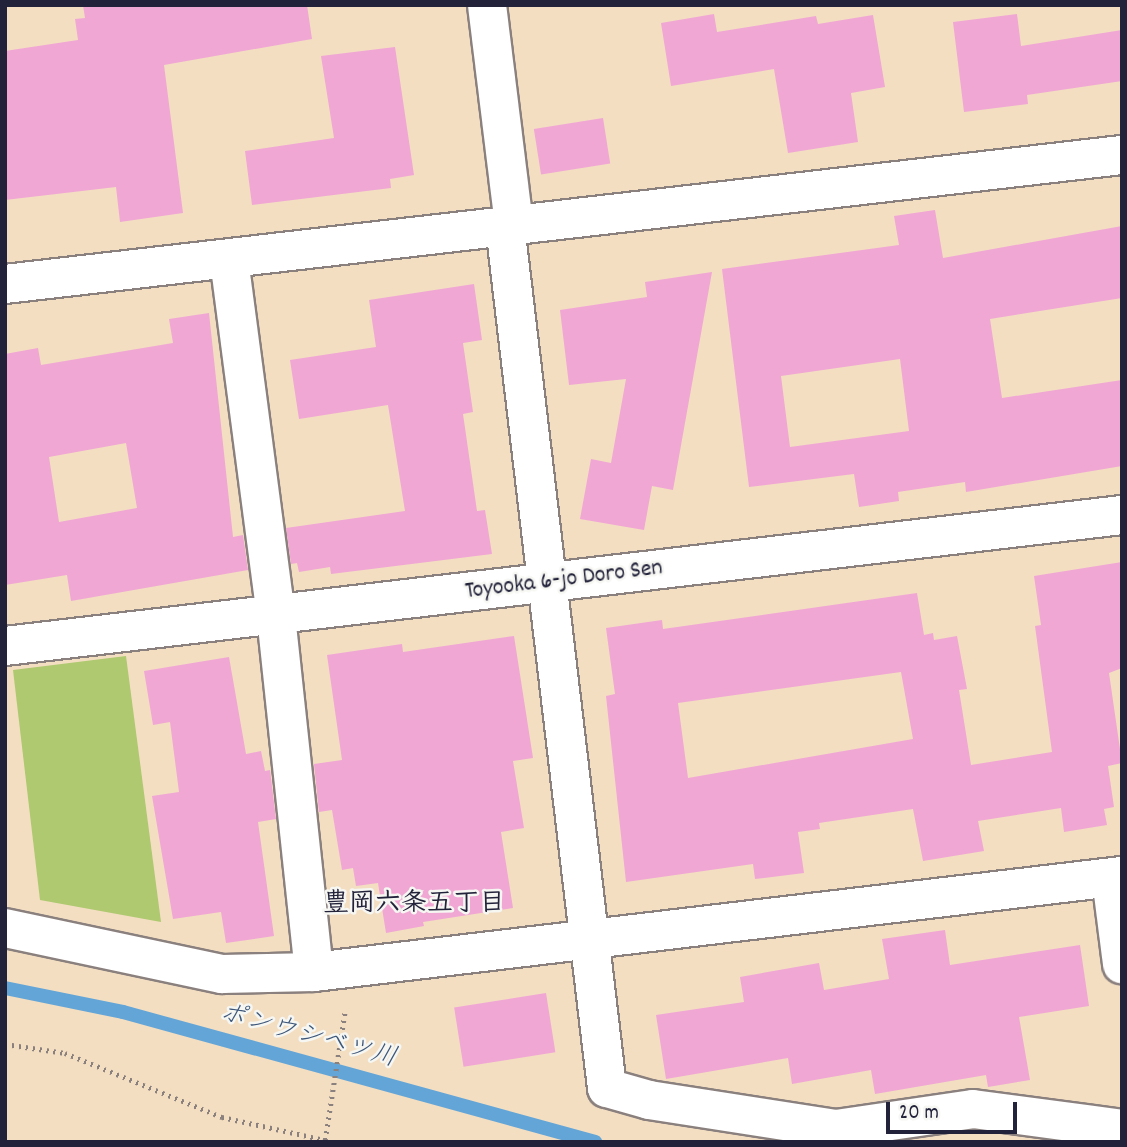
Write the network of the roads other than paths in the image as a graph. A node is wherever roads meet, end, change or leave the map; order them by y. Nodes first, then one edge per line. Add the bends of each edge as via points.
1 (487, 5) edge
2 (1122, 155) edge
3 (509, 225) junction
4 (229, 259) junction
5 (5, 284) edge
6 (1122, 515) edge
7 (550, 583) junction
8 (276, 616) junction
9 (5, 646) edge
10 (1116, 877) edge
11 (5, 928) edge
12 (592, 941) junction
13 (1122, 964) edge
14 (314, 971) junction
15 (1122, 1129) edge

1 - 3 street
2 - 3 street
3 - 4 street
3 - 7 street
4 - 5 street
4 - 8 street
6 - 7 street, Toyooka 6-jo Doro Sen
7 - 8 street, Toyooka 6-jo Doro Sen
7 - 12 street
8 - 9 street, Toyooka 6-jo Doro Sen
8 - 14 street
10 - 12 street
10 - 13 street
11 - 14 street via 222,974
12 - 14 street
12 - 15 street via 607,1088 649,1100 836,1129 974,1109

